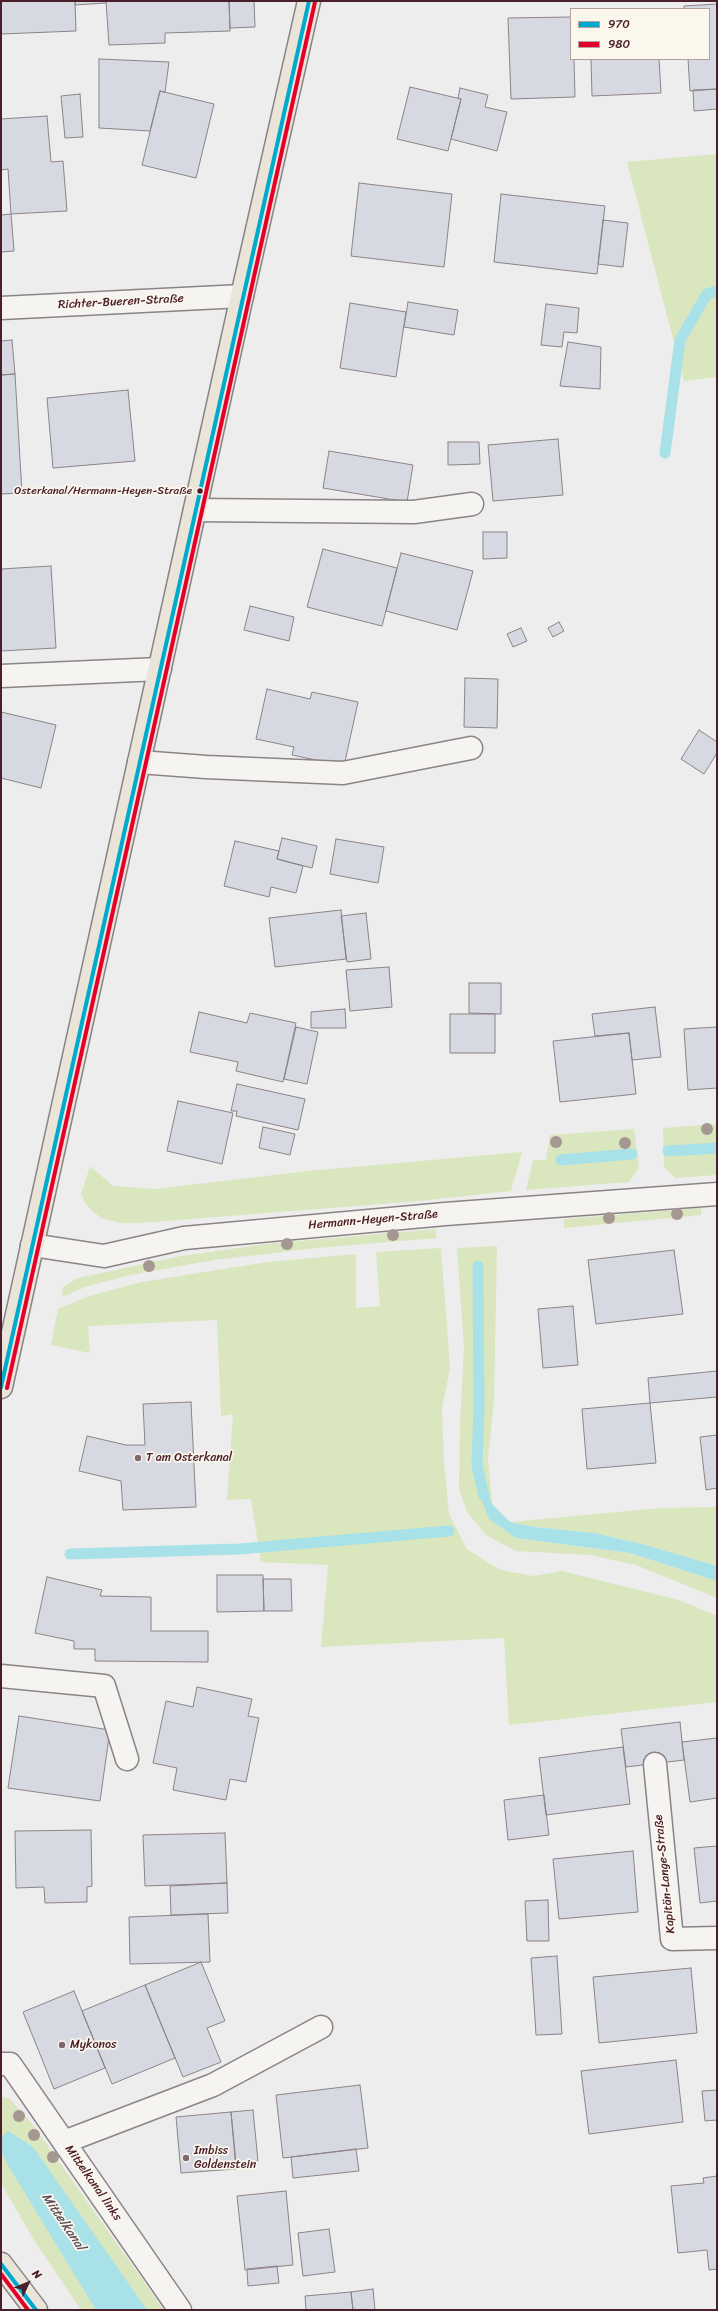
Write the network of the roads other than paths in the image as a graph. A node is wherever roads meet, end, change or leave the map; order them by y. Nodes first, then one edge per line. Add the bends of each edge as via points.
1 (309, 1) edge
2 (242, 296) junction
3 (1, 308) edge
4 (472, 504) dead end
5 (195, 510) junction
6 (160, 669) junction
7 (1, 676) edge
8 (471, 748) dead end
9 (139, 762) junction
10 (717, 1194) edge
11 (32, 1245) junction
12 (6, 1339) edge
13 (1, 1387) edge
14 (1, 1676) edge
15 (127, 1759) dead end
16 (655, 1764) dead end
17 (717, 1938) edge
18 (321, 2027) dead end
19 (1, 2064) edge
20 (64, 2142) junction
21 (1, 2264) edge
22 (36, 2310) edge
23 (180, 2310) edge

1 - 2 main road
2 - 3 street, Richter-Bueren-Straße
2 - 5 main road
4 - 5 street via 414,512
5 - 6 main road
6 - 7 street
6 - 9 main road
8 - 9 street via 343,773
9 - 11 main road
10 - 11 street, Hermann-Heyen-Straße via 445,1214 184,1238 104,1256
11 - 12 main road
12 - 13 main road
14 - 15 street via 104,1686
16 - 17 street, Kapitän-Lange-Straße via 672,1940
18 - 20 street via 213,2085
19 - 20 street, Mittelkanal links via 10,2064
20 - 23 street, Mittelkanal links
21 - 22 main road

